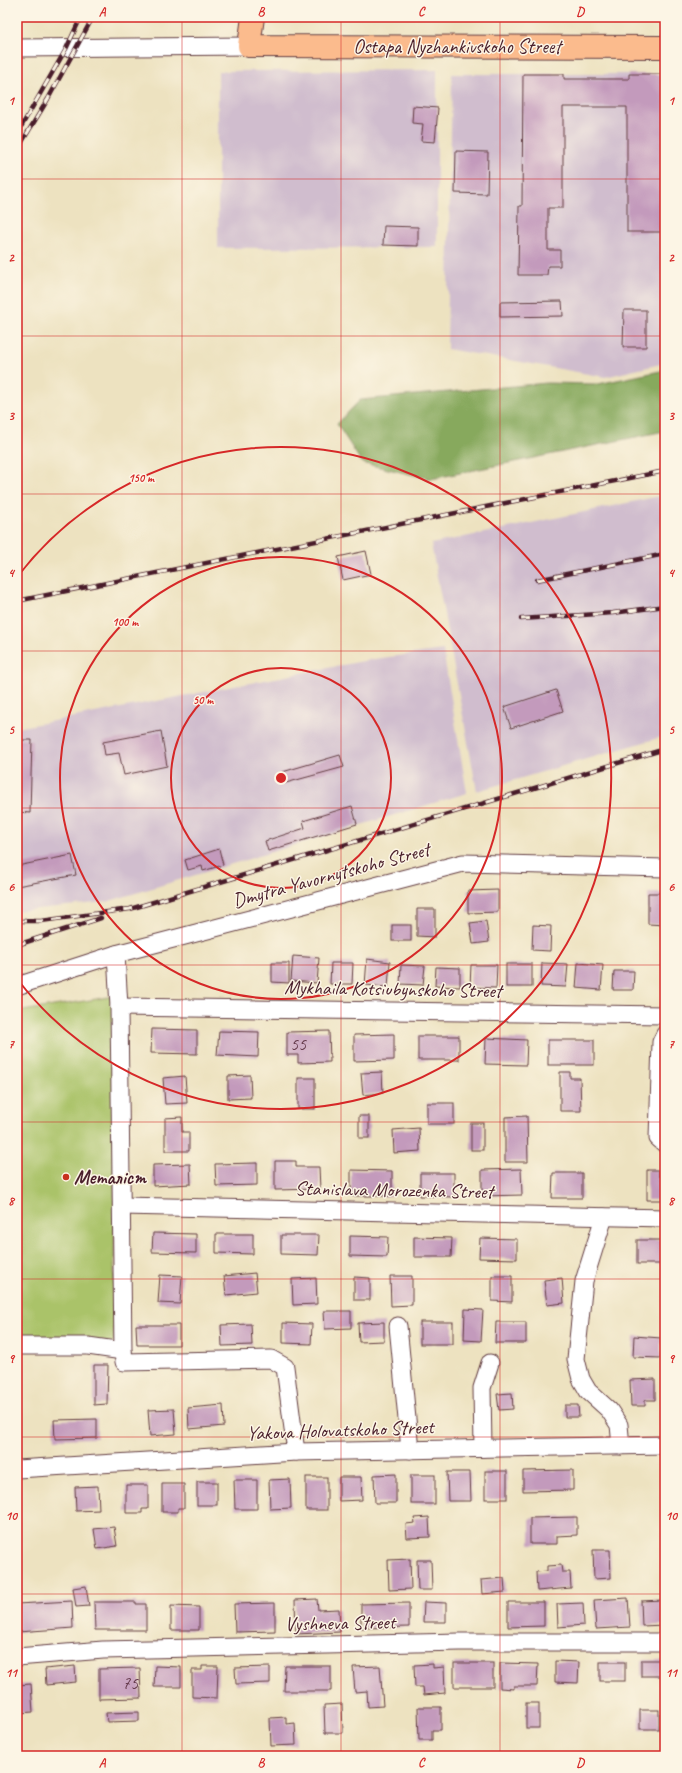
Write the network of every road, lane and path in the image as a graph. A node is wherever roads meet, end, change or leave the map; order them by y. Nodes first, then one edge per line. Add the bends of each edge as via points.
1 (253, 17) edge
2 (249, 46) junction
3 (665, 47) edge
4 (17, 48) edge
5 (665, 868) edge
6 (116, 954) junction
7 (17, 986) edge
8 (119, 1007) junction
9 (665, 1015) edge
10 (665, 1034) edge
11 (665, 1144) edge
12 (122, 1206) junction
13 (604, 1217) junction
14 (665, 1218) edge
15 (398, 1326) dead end
16 (17, 1346) edge
17 (123, 1351) junction
18 (490, 1363) dead end
19 (665, 1445) edge
20 (621, 1446) junction
21 (483, 1448) junction
22 (410, 1450) junction
23 (296, 1452) junction
24 (17, 1469) edge
25 (665, 1642) edge
26 (17, 1657) edge

1 - 2 main road
2 - 3 main road, Ostapa Nyzhankivskoho Street
2 - 4 street
5 - 6 street, Dmytra Yavornytskoho Street via 463,863
6 - 7 street, Dmytra Yavornytskoho Street
6 - 8 street
8 - 9 street, Mykhaila Kotsiubynskoho Street
8 - 12 street
10 - 11 street via 661,1042 658,1138
12 - 13 street, Stanislava Morozenka Street
12 - 17 street
13 - 14 street, Stanislava Morozenka Street
13 - 20 street via 584,1281 576,1360 581,1379 588,1391 609,1410 619,1425
15 - 22 street
16 - 17 street via 88,1346
17 - 23 street via 124,1362 271,1359 285,1367
18 - 21 street via 482,1388
19 - 20 street, Yakova Holovatskoho Street
20 - 21 street, Yakova Holovatskoho Street
21 - 22 street, Yakova Holovatskoho Street
22 - 23 street, Yakova Holovatskoho Street
23 - 24 street, Yakova Holovatskoho Street
25 - 26 street, Vyshneva Street via 460,1642 103,1650

